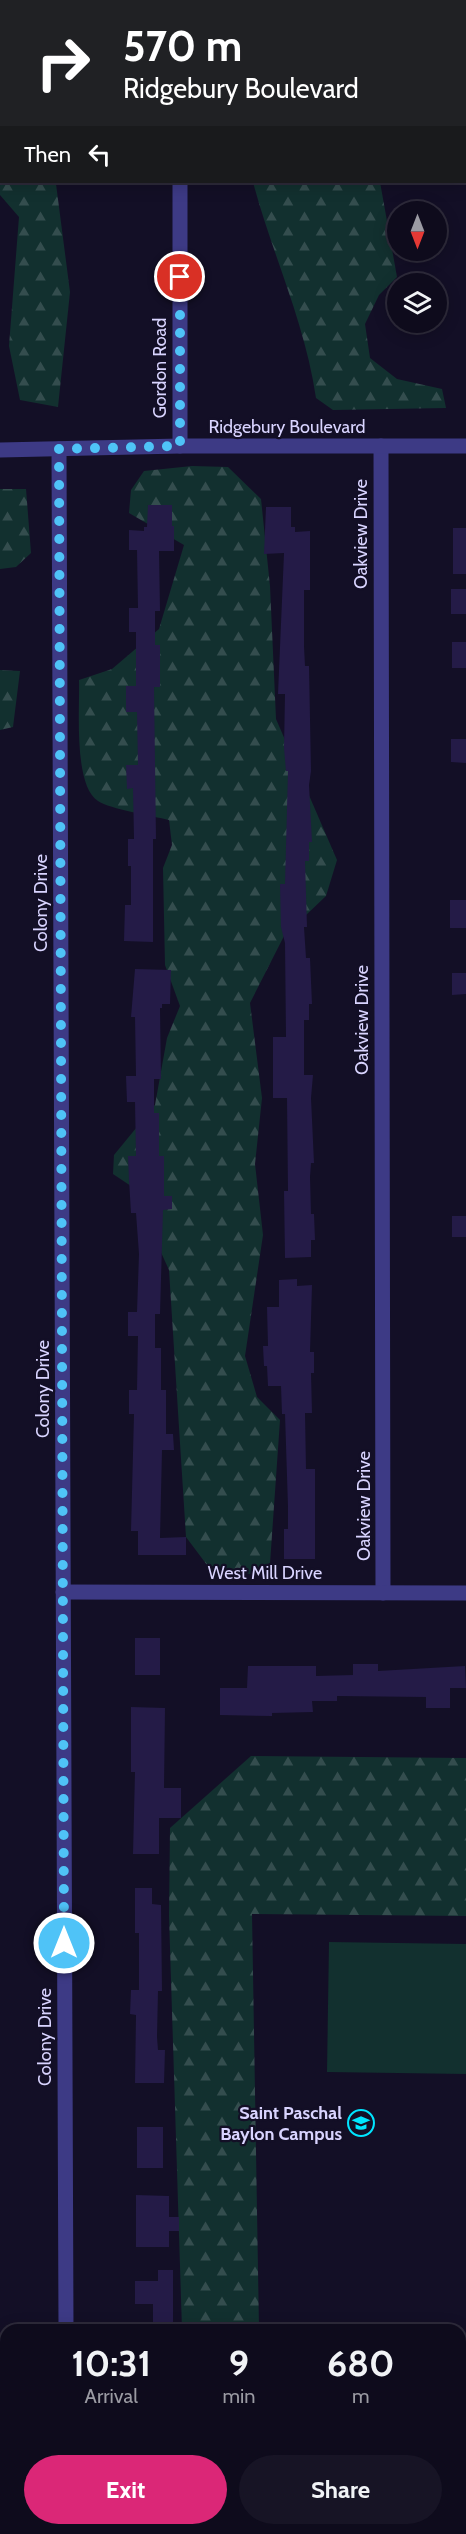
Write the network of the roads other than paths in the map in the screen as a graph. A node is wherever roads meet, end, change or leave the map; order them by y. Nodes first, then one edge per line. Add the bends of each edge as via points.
1 (180, 183) edge
2 (180, 446) junction
3 (381, 446) junction
4 (466, 446) edge
5 (59, 449) junction
6 (0, 450) edge
7 (63, 1592) junction
8 (383, 1593) junction
9 (466, 1593) edge
10 (66, 2324) edge

1 - 2 street, Gordon Road
2 - 3 street, Ridgebury Boulevard
2 - 5 street, Ridgebury Boulevard
3 - 4 street, Ridgebury Boulevard
3 - 8 street, Oakview Drive
5 - 6 street, Ridgebury Boulevard
5 - 7 street, Colony Drive
7 - 8 street, West Mill Drive
7 - 10 street, Colony Drive
8 - 9 street, West Mill Drive

